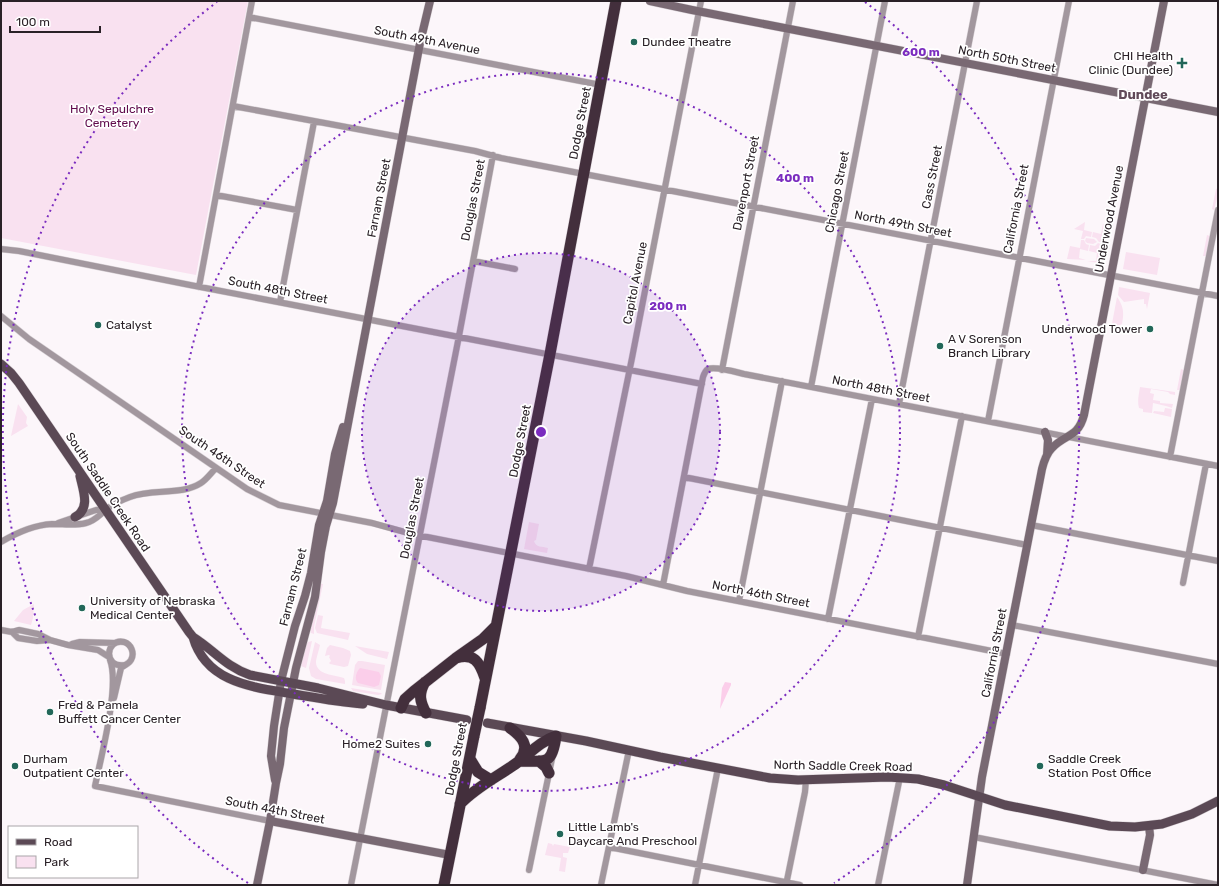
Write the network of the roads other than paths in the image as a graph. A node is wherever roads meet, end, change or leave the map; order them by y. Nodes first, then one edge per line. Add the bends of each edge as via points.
1 (252, 1) edge
2 (430, 1) edge
3 (616, 1) edge
4 (650, 1) edge
5 (701, 1) edge
6 (793, 1) edge
7 (885, 1) edge
8 (977, 1) edge
9 (1069, 1) edge
10 (1164, 1) edge
11 (699, 12) junction
12 (249, 17) junction
13 (787, 29) junction
14 (876, 46) junction
15 (419, 50) junction
16 (965, 63) junction
17 (1053, 80) junction
18 (601, 85) junction
19 (1145, 98) junction
20 (233, 106) junction
21 (1218, 112) edge
22 (314, 122) junction
23 (402, 138) junction
24 (493, 156) junction
25 (584, 173) junction
26 (664, 189) junction
27 (216, 195) junction
28 (753, 206) junction
29 (297, 210) junction
30 (1218, 210) edge
31 (842, 223) junction
32 (930, 241) junction
33 (1, 250) edge
34 (1019, 258) junction
35 (473, 261) junction
36 (515, 270) dead end
37 (1111, 275) junction
38 (199, 286) junction
39 (1202, 293) junction
40 (1218, 296) edge
41 (280, 302) junction
42 (1, 316) edge
43 (368, 319) junction
44 (459, 336) junction
45 (550, 354) junction
46 (1, 364) edge
47 (629, 369) junction
48 (722, 370) junction
49 (782, 381) junction
50 (702, 384) junction
51 (810, 386) junction
52 (872, 399) junction
53 (899, 404) junction
54 (962, 416) junction
55 (988, 421) junction
56 (1045, 432) junction
57 (1069, 437) junction
58 (1047, 455) junction
59 (1170, 457) junction
60 (1206, 464) junction
61 (1218, 466) edge
62 (216, 468) junction
63 (78, 469) junction
64 (684, 477) junction
65 (760, 492) junction
66 (850, 509) junction
67 (106, 510) junction
68 (326, 514) junction
69 (75, 517) junction
70 (53, 524) junction
71 (1031, 525) junction
72 (940, 527) junction
73 (420, 536) junction
74 (1, 542) edge
75 (1027, 545) junction
76 (511, 554) junction
77 (1188, 555) junction
78 (1218, 561) edge
79 (589, 569) junction
80 (1183, 583) dead end
81 (663, 585) junction
82 (739, 601) junction
83 (828, 619) junction
84 (1012, 625) junction
85 (496, 626) junction
86 (1, 630) edge
87 (193, 637) junction
88 (918, 637) junction
89 (115, 643) junction
90 (68, 645) junction
91 (1007, 654) junction
92 (110, 658) junction
93 (456, 658) junction
94 (1218, 664) edge
95 (125, 665) junction
96 (485, 679) junction
97 (426, 680) junction
98 (281, 681) junction
99 (293, 683) junction
100 (279, 692) junction
101 (291, 694) junction
102 (112, 703) junction
103 (386, 705) junction
104 (401, 708) junction
105 (426, 712) junction
106 (467, 720) dead end
107 (487, 724) dead end
108 (510, 728) junction
109 (556, 736) junction
110 (629, 750) junction
111 (553, 753) junction
112 (470, 759) junction
113 (519, 761) junction
114 (540, 761) junction
115 (718, 768) junction
116 (548, 773) junction
117 (900, 777) junction
118 (491, 780) junction
119 (806, 780) junction
120 (276, 783) junction
121 (979, 798) junction
122 (1218, 801) edge
123 (460, 804) junction
124 (270, 821) junction
125 (1149, 826) junction
126 (974, 837) junction
127 (360, 839) junction
128 (609, 847) junction
129 (450, 855) junction
130 (699, 865) junction
131 (529, 870) dead end
132 (1143, 870) junction
133 (786, 884) edge
134 (258, 885) edge
135 (351, 885) edge
136 (444, 885) edge
137 (601, 885) edge
138 (695, 885) edge
139 (800, 885) edge
140 (878, 885) edge
141 (967, 885) edge
142 (1218, 885) edge

1 - 12 street
2 - 15 main road, Farnam Street
3 - 18 highway, Dodge Street
4 - 11 main road, North 50th Street
5 - 11 street, Capitol Avenue
6 - 13 street, Davenport Street
7 - 14 street, Chicago Street
8 - 16 street, Cass Street
9 - 17 street, California Street
10 - 19 main road, Underwood Avenue
11 - 13 main road, North 50th Street
11 - 26 street, Capitol Avenue
12 - 15 street, South 49th Avenue
12 - 20 street
13 - 14 main road, North 50th Street
13 - 28 street, Davenport Street
14 - 16 main road, North 50th Street
14 - 31 street, Chicago Street
15 - 18 street, South 49th Avenue
15 - 23 main road, Farnam Street
16 - 17 main road, North 50th Street
16 - 32 street, Cass Street
17 - 19 main road, North 50th Street
17 - 34 street, California Street
18 - 25 highway, Dodge Street
19 - 21 main road, North 50th Street
19 - 37 main road, Underwood Avenue
20 - 22 street, North 49th Street
20 - 27 street
22 - 23 street, North 49th Street
22 - 29 street
23 - 24 street, North 49th Street
23 - 43 main road, Farnam Street
24 - 25 street, North 49th Street
24 - 35 street, Douglas Street
25 - 26 street, North 49th Street
25 - 45 highway, Dodge Street
26 - 28 street, North 49th Street
26 - 47 street, Capitol Avenue
27 - 29 street
27 - 38 street
28 - 31 street, North 49th Street
28 - 48 street, Davenport Street
29 - 41 street
30 - 39 street
31 - 32 street, North 49th Street
31 - 51 street, Chicago Street
32 - 34 street, North 49th Street
32 - 53 street, Cass Street
33 - 38 street, South 48th Street via 19,251
34 - 37 street, North 49th Street
34 - 55 street, California Street
35 - 36 street
35 - 44 street, Douglas Street
37 - 39 street, North 49th Street
37 - 57 main road, Underwood Avenue via 1084,418 1080,427
38 - 41 street, South 48th Street
39 - 40 street, North 49th Street
39 - 59 street
41 - 43 street, South 48th Street
42 - 62 street, South 46th Street via 29,339
43 - 44 street, South 48th Street
43 - 68 main road, Farnam Street via 333,503
44 - 45 street, South 48th Street
44 - 73 street, Douglas Street
45 - 47 street
45 - 76 highway, Dodge Street
46 - 63 main road, South Saddle Creek Road via 19,383
47 - 50 street
47 - 79 street, Capitol Avenue
48 - 49 street, North 48th Street
48 - 50 street, North 48th Street via 707,370
49 - 51 street, North 48th Street
49 - 65 street
50 - 64 street
51 - 52 street, North 48th Street
52 - 53 street, North 48th Street
52 - 66 street
53 - 54 street, North 48th Street
54 - 55 street, North 48th Street
54 - 72 street
55 - 56 street, North 48th Street
56 - 57 street, North 48th Street
56 - 58 main road via 1048,442
57 - 58 main road, California Street via 1054,446
57 - 59 street, North 48th Street
58 - 71 main road, California Street
59 - 60 street, North 48th Street
60 - 61 street, North 48th Street
60 - 77 street
62 - 67 street via 200,483 190,488 132,496
62 - 68 street, South 46th Street via 246,489 279,505
63 - 67 main road, South Saddle Creek Road
63 - 69 main road via 85,504 81,513
64 - 65 street
64 - 81 street
65 - 66 street
65 - 82 street
66 - 72 street
66 - 83 street
67 - 69 street via 96,510
67 - 70 street via 86,523
67 - 87 main road, South Saddle Creek Road
68 - 73 street, South 46th Street
68 - 98 main road, Farnam Street via 319,525 311,573
68 - 99 main road, Farnam Street via 315,597
69 - 70 street
70 - 74 street via 30,529
71 - 75 main road, California Street
71 - 77 street
72 - 75 street
72 - 88 street
73 - 76 street, South 46th Street
73 - 103 street, Douglas Street
75 - 84 main road, California Street
76 - 79 street, North 46th Street
76 - 85 highway, Dodge Street
77 - 78 street
77 - 80 street
79 - 81 street, North 46th Street
81 - 82 street, North 46th Street
82 - 83 street, North 46th Street
83 - 88 street, North 46th Street
84 - 91 main road, California Street
84 - 94 street
85 - 93 highway via 483,639
85 - 96 highway, Dodge Street
86 - 90 street via 38,634
87 - 98 main road, South Saddle Creek Road via 237,670
87 - 100 main road, South Saddle Creek Road via 196,648 205,661 222,675 256,688
88 - 91 street, North 46th Street
89 - 90 street via 80,642
89 - 92 street via 110,649
89 - 95 street via 127,643 132,649 131,660
90 - 92 street via 98,650
91 - 121 main road, California Street
92 - 95 street via 117,665
92 - 102 street via 113,672
93 - 96 highway via 464,656 474,659
93 - 97 highway
95 - 102 street via 121,668
96 - 112 highway, Dodge Street, bridge
97 - 104 highway via 407,697
97 - 105 highway via 420,697
98 - 99 main road, South Saddle Creek Road
98 - 100 main road, Farnam Street
99 - 101 main road, Farnam Street
99 - 103 main road, South Saddle Creek Road
100 - 101 main road, South Saddle Creek Road
100 - 120 main road, Farnam Street via 271,756
101 - 103 main road, South Saddle Creek Road via 340,702
101 - 120 main road, Farnam Street
102 - 124 street, South 44th Street via 95,786
103 - 104 main road, South Saddle Creek Road
103 - 127 street, Douglas Street
104 - 105 main road, South Saddle Creek Road
105 - 106 main road, South Saddle Creek Road
107 - 108 main road, North Saddle Creek Road
108 - 109 main road, North Saddle Creek Road
108 - 113 highway via 521,736 524,744 524,754
109 - 110 main road, North Saddle Creek Road
109 - 111 highway
109 - 113 highway via 539,745
110 - 115 main road, North Saddle Creek Road
110 - 128 street
111 - 114 highway
111 - 116 street
112 - 118 highway via 478,772
112 - 123 highway, Dodge Street
113 - 114 highway
113 - 118 highway
114 - 116 highway
115 - 119 main road, North Saddle Creek Road via 770,778
115 - 130 street
116 - 131 street
117 - 119 main road, North Saddle Creek Road
117 - 121 main road, North Saddle Creek Road via 933,782
117 - 140 street
118 - 123 highway
119 - 133 street
120 - 124 main road, Farnam Street
121 - 125 main road, North Saddle Creek Road via 1101,825
121 - 126 main road, California Street
122 - 125 main road, North Saddle Creek Road via 1180,818
123 - 129 highway, Dodge Street
124 - 127 main road, South 44th Street
124 - 134 main road, Farnam Street
125 - 132 main road via 1150,835
126 - 132 street
126 - 141 main road, California Street
127 - 129 main road, South 44th Street
127 - 135 street, Douglas Street
128 - 130 street
128 - 137 street
129 - 136 highway, Dodge Street
130 - 133 street
130 - 138 street
132 - 142 street
133 - 139 street

